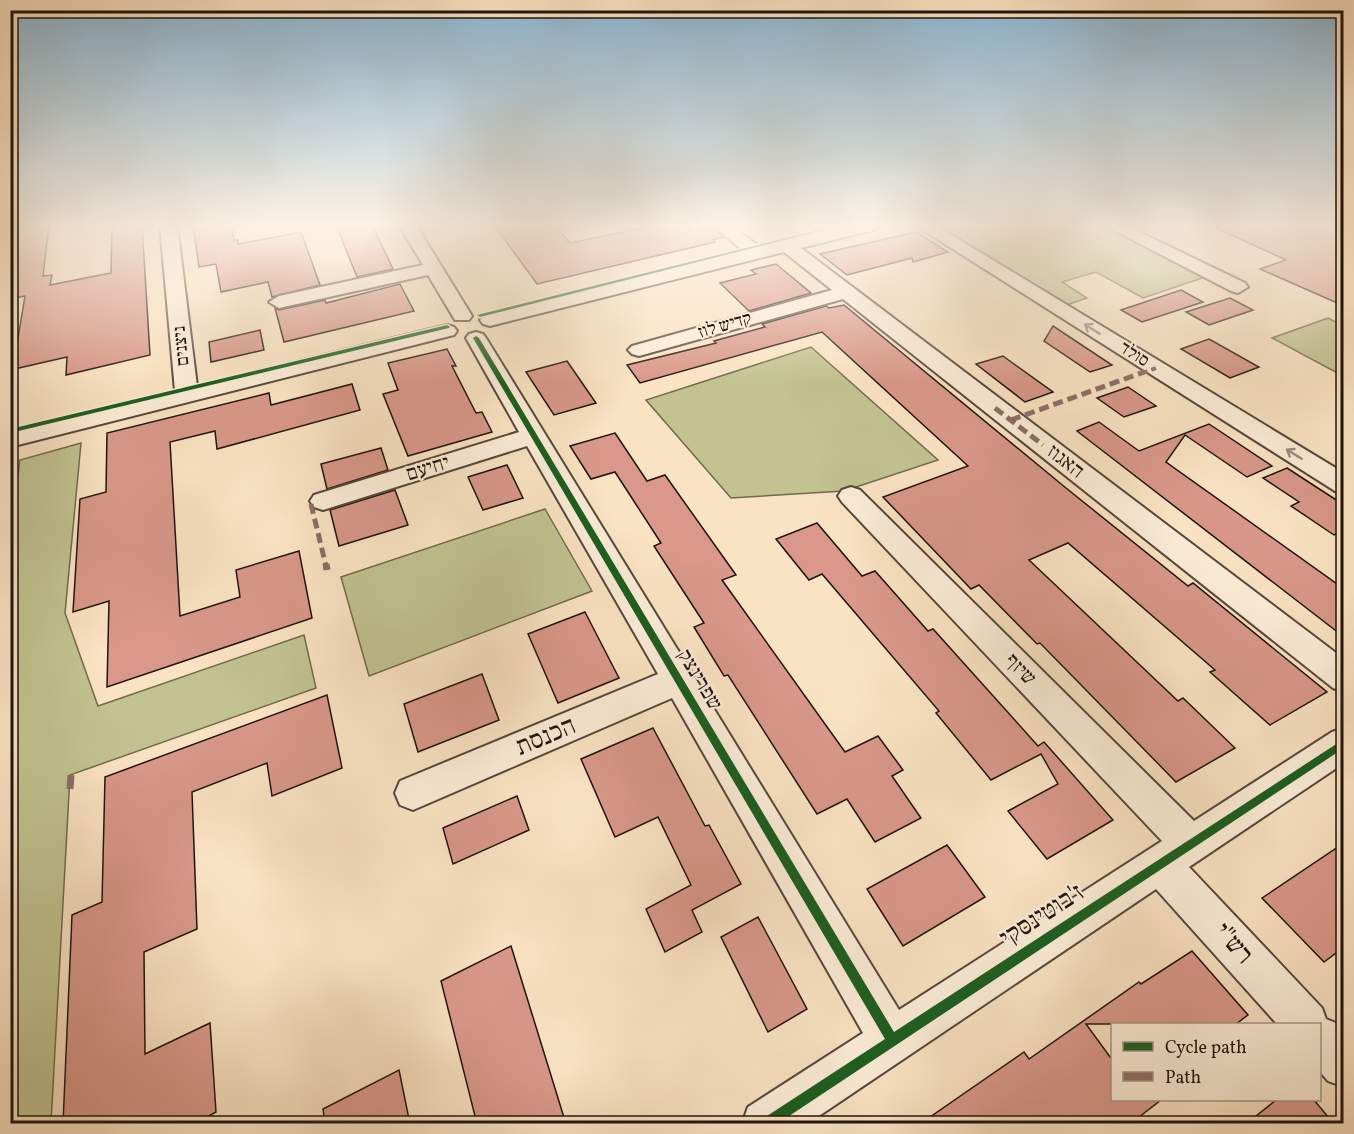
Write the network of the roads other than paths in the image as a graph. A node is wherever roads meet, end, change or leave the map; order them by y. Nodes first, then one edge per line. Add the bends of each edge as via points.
1 (174, 278) edge
2 (389, 278) edge
3 (440, 278) edge
4 (659, 278) edge
5 (829, 278) edge
6 (1009, 278) edge
7 (1220, 278) edge
8 (1238, 287) dead end
9 (847, 292) junction
10 (279, 302) dead end
11 (469, 327) junction
12 (639, 350) dead end
13 (187, 397) junction
14 (534, 436) junction
15 (10, 439) edge
16 (1344, 485) edge
17 (851, 496) dead end
18 (323, 501) dead end
19 (1344, 678) edge
20 (679, 680) junction
21 (1344, 743) edge
22 (413, 794) dead end
23 (1175, 854) junction
24 (1305, 1023) edge
25 (892, 1040) junction
26 (1321, 1040) edge
27 (1344, 1065) edge
28 (765, 1124) edge

1 - 13 street, ניצנים
2 - 10 street
3 - 11 street, שפרינצק
4 - 11 street
5 - 9 street, האגוז
16 -> 6 street, סולד
7 - 8 street
9 - 12 street, קדיש לוז
9 - 19 street, האגוז
11 - 13 street
11 - 14 street, שפרינצק
13 - 15 street
14 - 18 street, יחיעם
14 - 20 street, שפרינצק
17 - 23 street, שיזף
20 - 22 street, הכנסת
20 - 25 street, שפרינצק
21 - 23 street, ז'בוטינסקי
23 - 24 street, רש"י
23 - 25 street, ז'בוטינסקי
25 - 28 street, ז'בוטינסקי
26 - 27 street

